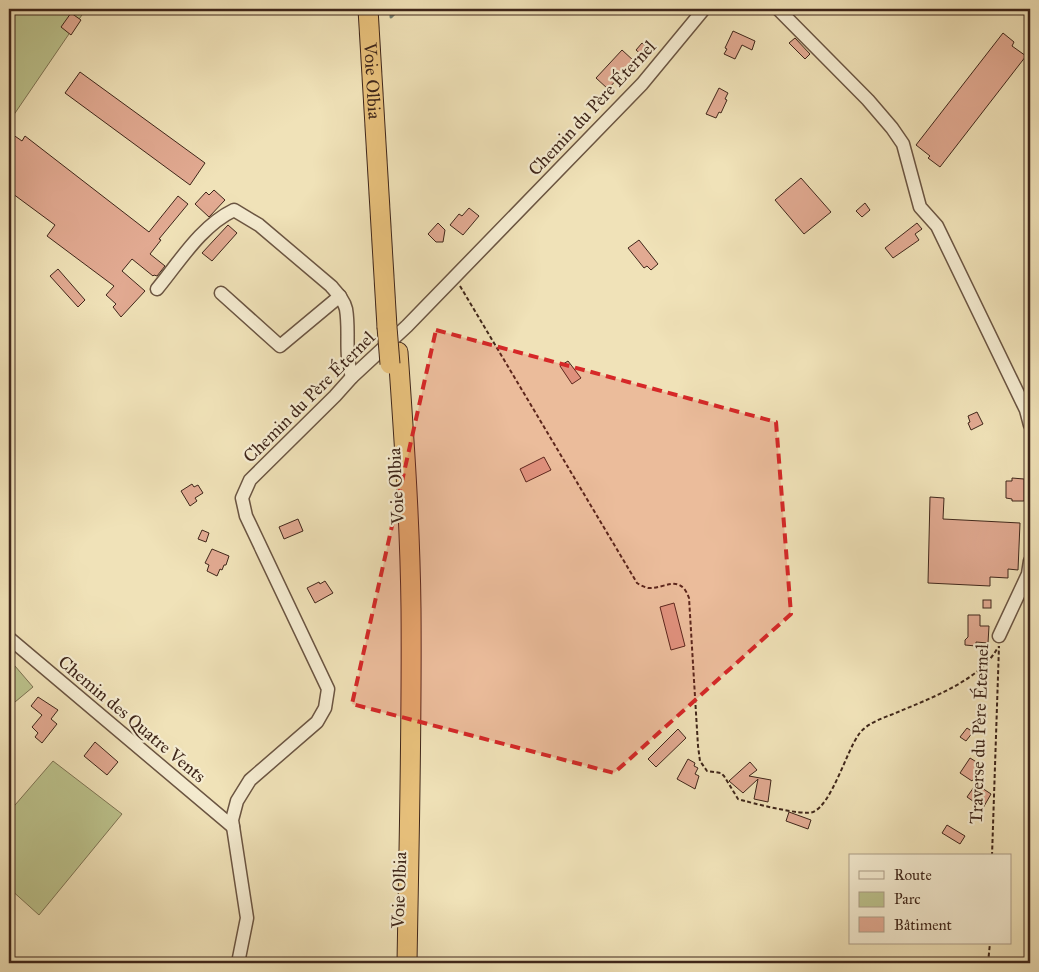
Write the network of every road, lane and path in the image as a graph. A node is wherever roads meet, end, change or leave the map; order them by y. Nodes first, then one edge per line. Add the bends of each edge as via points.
1 (368, 9) edge
2 (377, 9) edge
3 (704, 9) edge
4 (778, 9) edge
5 (455, 277) junction
6 (157, 289) dead end
7 (221, 293) dead end
8 (340, 296) junction
9 (392, 326) junction
10 (394, 358) junction
11 (352, 377) junction
12 (1030, 425) edge
13 (1030, 560) edge
14 (9, 638) edge
15 (999, 641) junction
16 (233, 827) junction
17 (992, 854) edge
18 (990, 944) edge
19 (238, 963) edge
20 (397, 963) edge
21 (407, 963) edge
22 (988, 963) edge

1 - 9 highway, Voie Olbia
2 - 9 highway, Voie Olbia via 391,218
3 - 5 street, Chemin du Père Éternel via 642,84
4 - 12 street via 868,100 903,144 920,207 937,226 1026,410
5 - 11 street, Chemin du Père Éternel
5 - 15 path via 637,583 646,588 667,583 686,590 700,761 707,771 724,776 738,799 805,813 818,809 831,791 854,742 866,727 956,685 982,668
6 - 8 street via 207,228 234,210 259,226
7 - 8 street via 280,346
8 - 11 street via 346,308 347,364
9 - 10 highway, Voie Olbia, bridge
10 - 20 highway, Voie Olbia via 403,716
10 - 21 highway, Voie Olbia via 411,606
11 - 16 street, Chemin du Père Éternel via 250,480 242,498 246,516 328,690 325,708 317,722 250,780 237,801
13 - 15 street, Traverse du Père Éternel via 1028,574
14 - 16 street, Chemin des Quatre Vents
15 - 17 path, Traverse du Père Éternel
16 - 19 street, Chemin du Père Éternel via 247,918
18 - 22 path

